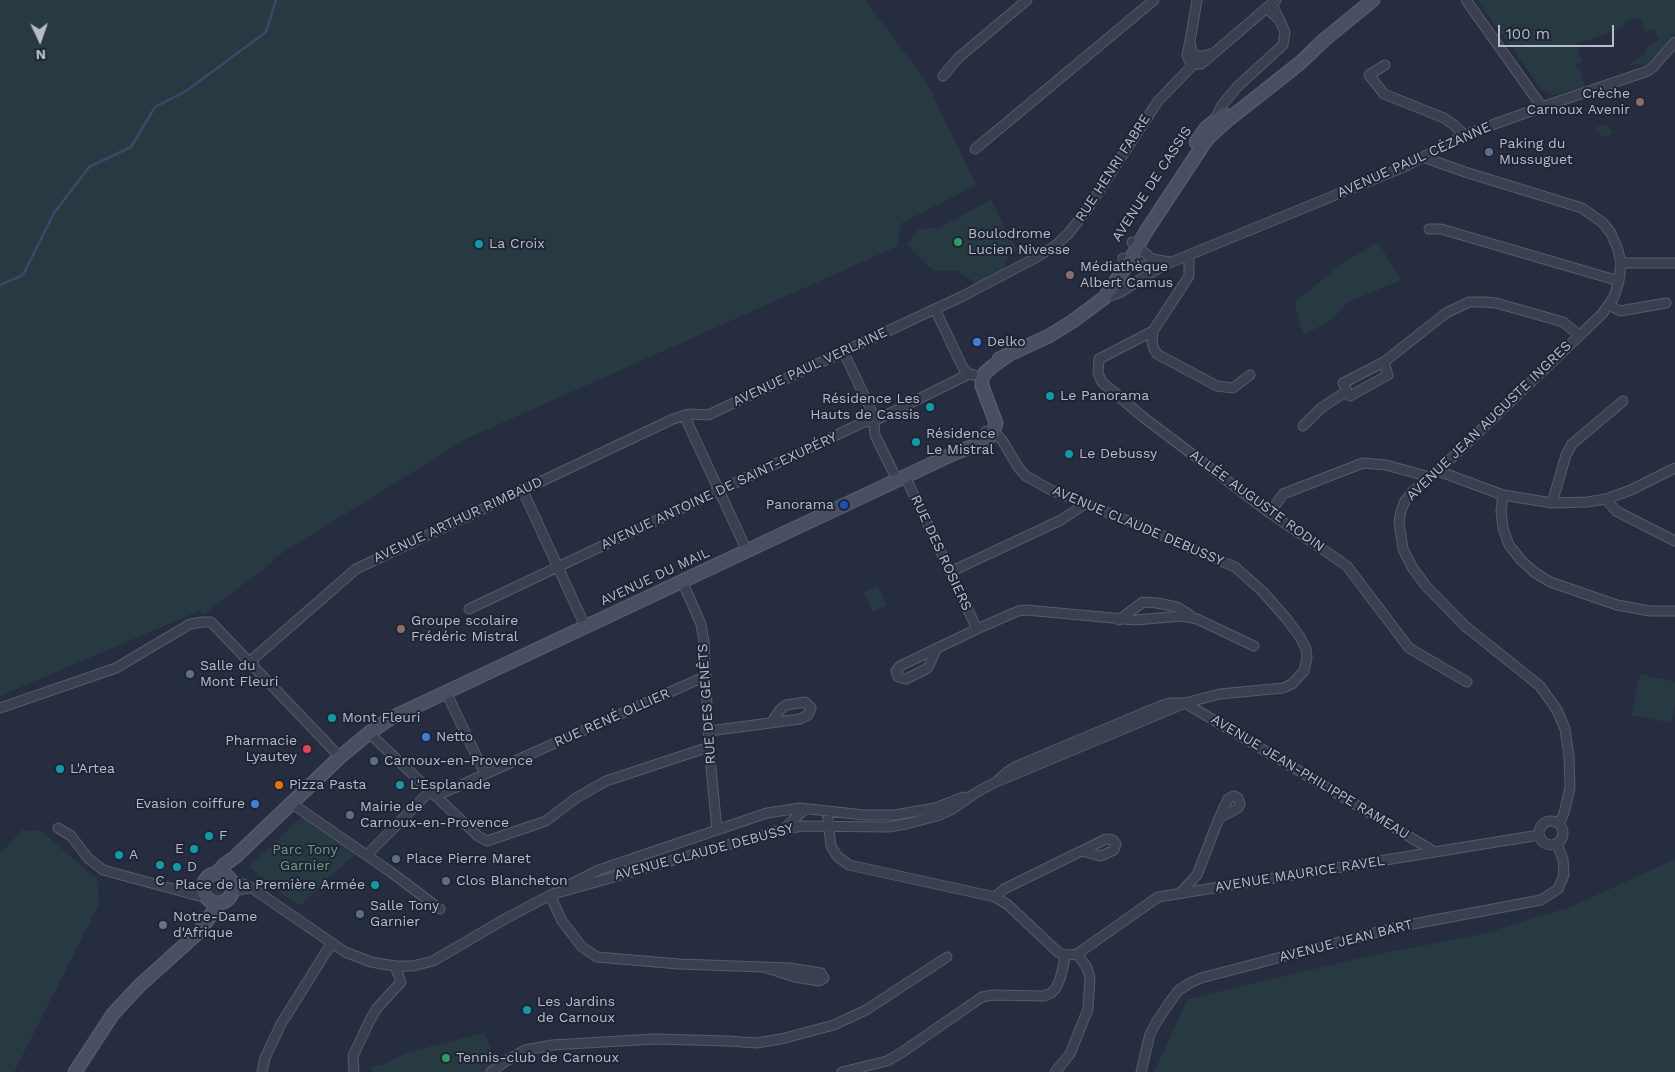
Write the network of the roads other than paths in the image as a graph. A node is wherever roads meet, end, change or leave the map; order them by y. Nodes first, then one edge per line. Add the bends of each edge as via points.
1 (1027, 0) edge
2 (1154, 0) edge
3 (1197, 0) edge
4 (1373, 0) edge
5 (1466, 0) edge
6 (1271, 4) edge
7 (1324, 40) junction
8 (1675, 42) edge
9 (1195, 60) junction
10 (1385, 65) dead end
11 (944, 76) dead end
12 (1542, 106) junction
13 (1230, 107) junction
14 (1464, 136) junction
15 (975, 149) dead end
16 (1423, 157) junction
17 (1429, 229) dead end
18 (1135, 244) junction
19 (1189, 256) junction
20 (1126, 260) junction
21 (1176, 262) junction
22 (1026, 263) joint
23 (1621, 263) junction
24 (1675, 264) edge
25 (1162, 266) junction
26 (1619, 281) junction
27 (1098, 301) junction
28 (1666, 303) dead end
29 (1609, 305) junction
30 (935, 309) junction
31 (1620, 311) junction
32 (1602, 314) junction
33 (1153, 331) junction
34 (1579, 335) junction
35 (843, 351) junction
36 (1384, 362) junction
37 (1250, 375) dead end
38 (976, 376) junction
39 (1347, 391) junction
40 (1623, 401) dead end
41 (684, 415) junction
42 (708, 415) junction
43 (878, 422) junction
44 (688, 424) junction
45 (1303, 426) dead end
46 (989, 432) junction
47 (1675, 468) edge
48 (1438, 471) junction
49 (1430, 477) junction
50 (901, 478) junction
51 (522, 489) junction
52 (719, 490) junction
53 (1503, 495) junction
54 (1606, 499) junction
55 (1552, 503) junction
56 (1085, 504) junction
57 (1270, 513) junction
58 (1675, 541) edge
59 (746, 551) junction
60 (558, 567) junction
61 (950, 572) junction
62 (682, 581) junction
63 (469, 609) dead end
64 (1675, 611) edge
65 (1197, 619) junction
66 (1119, 620) junction
67 (585, 626) junction
68 (977, 629) junction
69 (1254, 646) dead end
70 (936, 649) dead end
71 (251, 661) junction
72 (706, 676) junction
73 (1467, 682) dead end
74 (446, 692) junction
75 (1185, 703) junction
76 (0, 708) edge
77 (771, 723) dead end
78 (709, 731) junction
79 (368, 733) junction
80 (709, 747) junction
81 (340, 757) junction
82 (485, 774) junction
83 (976, 792) junction
84 (433, 794) junction
85 (291, 803) junction
86 (805, 809) junction
87 (827, 812) junction
88 (1220, 818) dead end
89 (1559, 824) junction
90 (828, 827) junction
91 (58, 828) dead end
92 (784, 829) junction
93 (717, 830) junction
94 (1539, 835) junction
95 (1557, 844) junction
96 (1082, 851) dead end
97 (1435, 852) junction
98 (367, 855) junction
99 (235, 857) junction
100 (596, 871) junction
101 (217, 873) junction
102 (1196, 875) junction
103 (603, 879) junction
104 (231, 884) junction
105 (1207, 888) junction
106 (205, 893) junction
107 (1180, 893) junction
108 (550, 895) junction
109 (995, 897) junction
110 (219, 903) junction
111 (440, 909) dead end
112 (206, 922) junction
113 (331, 944) junction
114 (1077, 954) junction
115 (1064, 955) junction
116 (947, 958) dead end
117 (395, 966) junction
118 (767, 968) junction
119 (75, 1072) edge
120 (262, 1072) edge
121 (354, 1072) edge
122 (492, 1072) edge
123 (842, 1072) edge
124 (1055, 1072) edge
125 (1141, 1072) edge

1 - 11 street via 958,58
2 - 15 street
3 - 9 street via 1187,55 1189,60
4 - 7 main road, AVENUE DE CASSIS
5 - 12 street
6 - 9 street, RUE HENRI FABRE via 1201,64
6 - 13 street via 1285,32 1283,45 1237,86
7 - 13 main road, AVENUE DE CASSIS
7 - 13 main road, AVENUE DE CASSIS via 1300,63
8 - 12 street, AVENUE PAUL CÉZANNE via 1648,71
9 - 22 street, RUE HENRI FABRE via 1158,101 1076,226 1056,245
10 - 14 street via 1369,75 1384,94 1444,118
12 - 14 street, AVENUE PAUL CÉZANNE
13 - 18 main road, AVENUE DE CASSIS
13 - 18 main road, AVENUE DE CASSIS via 1201,136
14 - 16 street, AVENUE PAUL CÉZANNE
16 - 19 street, AVENUE PAUL CÉZANNE
16 - 23 street, AVENUE JEAN AUGUSTE INGRES via 1582,208 1611,233
17 - 26 street via 1441,229
18 - 20 main road, AVENUE DE CASSIS
18 - 21 street via 1152,259
19 - 21 street, AVENUE PAUL CÉZANNE
19 - 33 street via 1189,276
20 - 25 street, AVENUE PAUL CÉZANNE via 1142,266
20 - 27 main road, AVENUE DE CASSIS
21 - 25 street, AVENUE PAUL CÉZANNE
22 - 30 street, AVENUE PAUL VERLAINE
23 - 24 street
23 - 26 street, AVENUE JEAN AUGUSTE INGRES
25 - 27 street, AVENUE PAUL CÉZANNE via 1120,293
26 - 29 street, AVENUE JEAN AUGUSTE INGRES
27 - 38 main road, AVENUE DE CASSIS via 1058,331 986,363
28 - 31 street
29 - 31 street
29 - 32 street, AVENUE JEAN AUGUSTE INGRES
30 - 35 street, AVENUE PAUL VERLAINE
30 - 38 street via 963,368
31 - 32 street
32 - 34 street, AVENUE JEAN AUGUSTE INGRES
33 - 37 street via 1152,342 1157,354 1217,386 1233,388
33 - 57 street, ALLÉE AUGUSTE RODIN via 1098,359 1102,382
34 - 36 street via 1563,322 1496,303 1476,301 1446,313
34 - 48 street, AVENUE JEAN AUGUSTE INGRES
35 - 42 street, AVENUE PAUL VERLAINE
35 - 43 street, RUE DES ROSIERS
36 - 39 street via 1343,383
36 - 39 street via 1388,374 1350,396
38 - 43 street, AVENUE ANTOINE DE SAINT-EXUPÉRY
38 - 46 main road via 995,416 995,426
39 - 45 street
40 - 55 street via 1572,444
41 - 42 street, AVENUE PAUL VERLAINE
41 - 44 street
41 - 51 street, AVENUE ARTHUR RIMBAUD
42 - 44 street
43 - 50 street, RUE DES ROSIERS via 875,435
43 - 52 street, AVENUE ANTOINE DE SAINT-EXUPÉRY via 864,422
44 - 52 street
46 - 50 main road, AVENUE DU MAIL via 986,441
46 - 56 street, AVENUE CLAUDE DEBUSSY via 1002,440 1026,476
47 - 54 street
48 - 49 street, AVENUE JEAN AUGUSTE INGRES
48 - 53 street
49 - 57 street via 1386,465 1363,463 1283,494
49 - 89 street, AVENUE JEAN AUGUSTE INGRES via 1413,491 1401,511 1399,532 1403,549 1412,567 1441,602 1465,626 1540,686 1557,710 1565,729 1570,756 1570,788
50 - 59 main road, AVENUE DU MAIL
50 - 61 street, RUE DES ROSIERS
51 - 60 street
51 - 71 street, AVENUE ARTHUR RIMBAUD via 356,568
52 - 59 street
52 - 60 street, AVENUE ANTOINE DE SAINT-EXUPÉRY
53 - 55 street
53 - 64 street via 1503,528 1509,545 1534,572 1550,582 1617,606
54 - 55 street
54 - 58 street via 1616,510
56 - 61 street via 1061,520
56 - 75 street, AVENUE CLAUDE DEBUSSY via 1235,567 1268,597 1306,649 1304,671 1292,684 1275,689 1220,694
57 - 73 street, ALLÉE AUGUSTE RODIN via 1347,566 1409,648
59 - 62 main road, AVENUE DU MAIL
60 - 63 street, AVENUE ANTOINE DE SAINT-EXUPÉRY
60 - 67 street
61 - 68 street, RUE DES ROSIERS
62 - 67 main road, AVENUE DU MAIL
62 - 72 street, RUE DES GENÊTS via 701,624
65 - 66 street via 1182,616
65 - 66 street via 1177,607 1143,602
65 - 69 street
66 - 68 street via 1026,610
67 - 74 main road, AVENUE DU MAIL
68 - 70 street
71 - 76 street via 211,622 196,622 116,668
71 - 81 street
72 - 78 street, RUE DES GENÊTS
72 - 82 street, RUE RENÉ OLLIER
74 - 79 main road, AVENUE DU MAIL via 389,719
74 - 82 street
75 - 83 street, AVENUE CLAUDE DEBUSSY
75 - 97 street, AVENUE JEAN-PHILIPPE RAMEAU
77 - 78 street
78 - 80 street, RUE DES GENÊTS
79 - 81 main road, AVENUE DU MAIL
79 - 84 street
80 - 84 street via 606,781 546,821 491,840 483,840
80 - 93 street, RUE DES GENÊTS
81 - 85 main road, AVENUE DU MAIL
82 - 84 street, RUE RENÉ OLLIER
83 - 87 street, AVENUE CLAUDE DEBUSSY via 935,808 904,814 882,816
83 - 90 street, AVENUE CLAUDE DEBUSSY via 951,810 914,822 888,827
84 - 98 street
85 - 98 street
85 - 99 main road, AVENUE DU MAIL
86 - 87 street, AVENUE CLAUDE DEBUSSY
86 - 92 street
86 - 93 street, AVENUE CLAUDE DEBUSSY via 767,813
87 - 90 street
88 - 102 street
89 - 94 street via 1547,822
89 - 95 street via 1563,836
90 - 92 street, AVENUE CLAUDE DEBUSSY
90 - 109 street via 834,852 849,865
91 - 106 street via 71,836 88,858 103,870 186,892
92 - 103 street, AVENUE CLAUDE DEBUSSY
93 - 100 street, AVENUE CLAUDE DEBUSSY
94 - 95 street via 1546,844
94 - 97 street, AVENUE MAURICE RAVEL
95 - 125 street, AVENUE JEAN BART via 1563,859 1564,875 1558,889 1542,900 1397,927 1188,984 1175,995 1150,1034
96 - 109 street via 1004,889
97 - 105 street, AVENUE MAURICE RAVEL
98 - 111 street
99 - 101 main road, AVENUE DU MAIL
99 - 104 main road
100 - 103 street, AVENUE CLAUDE DEBUSSY via 595,878
100 - 108 street, AVENUE CLAUDE DEBUSSY
101 - 104 main road via 226,875
101 - 106 main road via 206,879
102 - 105 street
102 - 107 street
103 - 108 street, AVENUE CLAUDE DEBUSSY
104 - 110 main road via 228,899
104 - 113 street, AVENUE CLAUDE DEBUSSY via 252,888
105 - 107 street, AVENUE MAURICE RAVEL
106 - 110 main road via 212,902
106 - 112 main road
107 - 114 street, AVENUE MAURICE RAVEL via 1158,897
108 - 117 street, AVENUE CLAUDE DEBUSSY via 434,961
108 - 118 street via 562,921 582,947 597,957
109 - 115 street
110 - 112 main road
112 - 119 main road via 121,1004
113 - 117 street, AVENUE CLAUDE DEBUSSY via 357,958
113 - 120 street via 281,1024 264,1058
114 - 115 street
114 - 124 street via 1090,977 1088,1008 1070,1054
115 - 123 street via 1056,988 1044,996 982,997 887,1061
116 - 122 street via 866,1010 834,1025 781,1039 756,1043 655,1039 552,1045 525,1050
117 - 121 street via 401,982 369,1022 353,1056
118 - 118 street via 821,973 824,978 819,981 795,977

